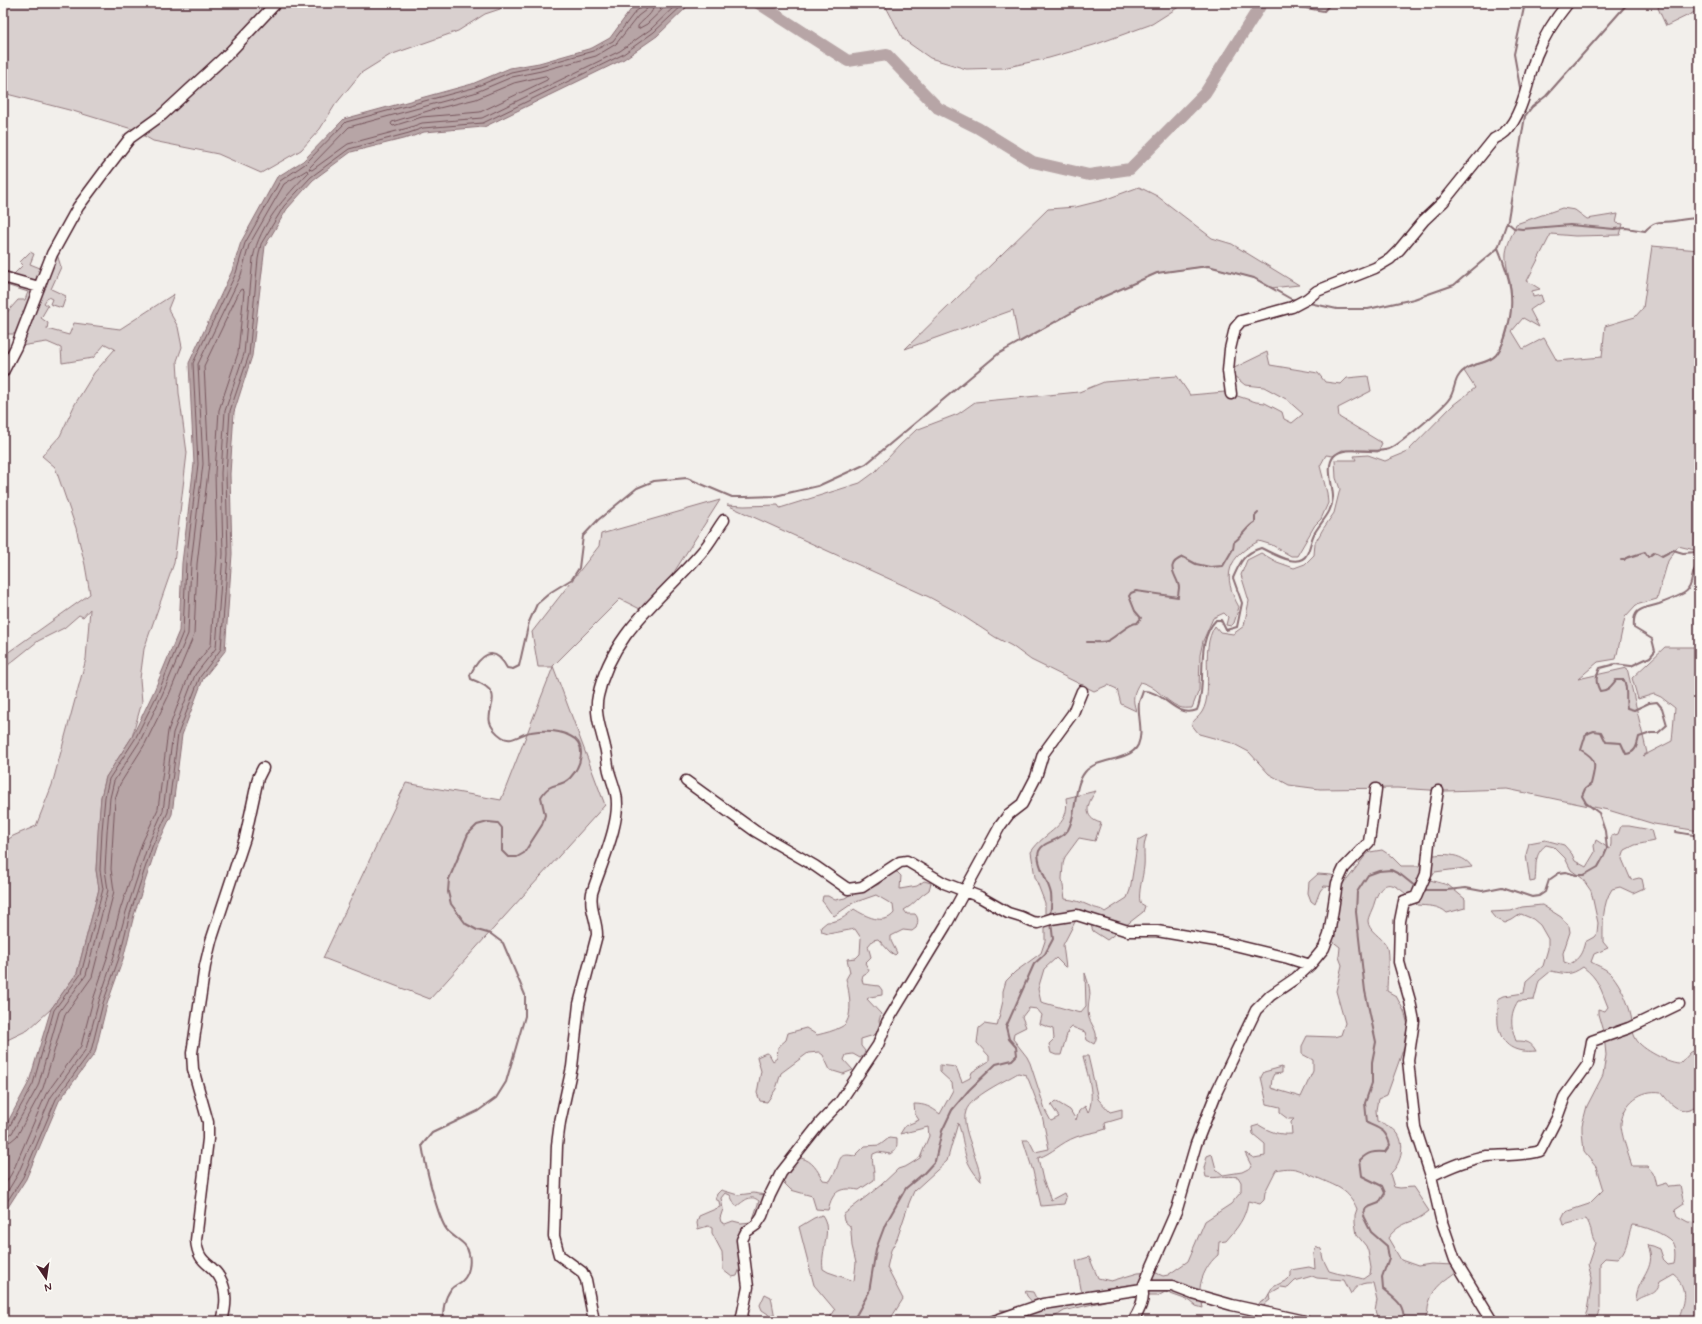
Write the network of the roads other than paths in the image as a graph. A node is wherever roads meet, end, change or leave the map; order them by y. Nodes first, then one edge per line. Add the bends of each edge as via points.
1 (276, 3) edge
2 (1568, 3) edge
3 (3, 277) edge
4 (39, 287) junction
5 (3, 372) edge
6 (1231, 394) dead end
7 (724, 520) dead end
8 (1082, 691) dead end
9 (263, 768) dead end
10 (686, 781) dead end
11 (1376, 789) dead end
12 (1438, 791) dead end
13 (965, 891) junction
14 (1310, 965) junction
15 (1679, 1004) dead end
16 (1431, 1176) junction
17 (1143, 1288) junction
18 (222, 1321) edge
19 (594, 1321) edge
20 (742, 1321) edge
21 (994, 1321) edge
22 (1133, 1321) edge
23 (1305, 1321) edge
24 (1492, 1321) edge

1 - 4 street via 224,58 162,115 130,138 78,208 52,254
2 - 6 street via 1544,38 1516,117 1390,259 1375,268 1317,291 1292,307 1241,321 1235,328 1230,349 1228,371
3 - 4 street
4 - 5 street via 16,347
7 - 19 street via 702,552 620,641 604,672 597,697 596,711 616,795 616,812 614,829 590,904 597,935 578,1004 572,1067 556,1145 554,1236 559,1255 582,1272 586,1280
8 - 13 street via 1073,712 1043,754 1036,777 1022,804 1009,814 1000,826
9 - 18 street via 258,778 245,838 211,941 192,1053 193,1069 208,1122 197,1250 201,1259 220,1278 225,1289 225,1311
10 - 13 street via 756,832 815,866 848,889 862,886 900,862 907,862 944,884
11 - 14 street via 1369,842 1344,868 1337,883 1329,935 1324,948
12 - 16 street via 1426,874 1416,897 1404,901 1399,962 1414,1022 1408,1060 1411,1100 1416,1128
13 - 14 street via 1032,922 1077,915 1128,931 1157,931 1222,942
13 - 20 street via 886,1022 878,1045 840,1102 820,1122 781,1173 762,1216 756,1225 746,1232 742,1240 748,1287
14 - 17 street via 1256,1010 1217,1091 1196,1144 1176,1209
15 - 16 street via 1630,1028 1592,1042 1588,1064 1564,1096 1557,1118 1540,1151 1484,1157 1457,1163
16 - 24 street via 1441,1219 1455,1260
17 - 21 street via 1043,1304
17 - 22 street via 1139,1310
17 - 23 street via 1172,1286 1232,1306

